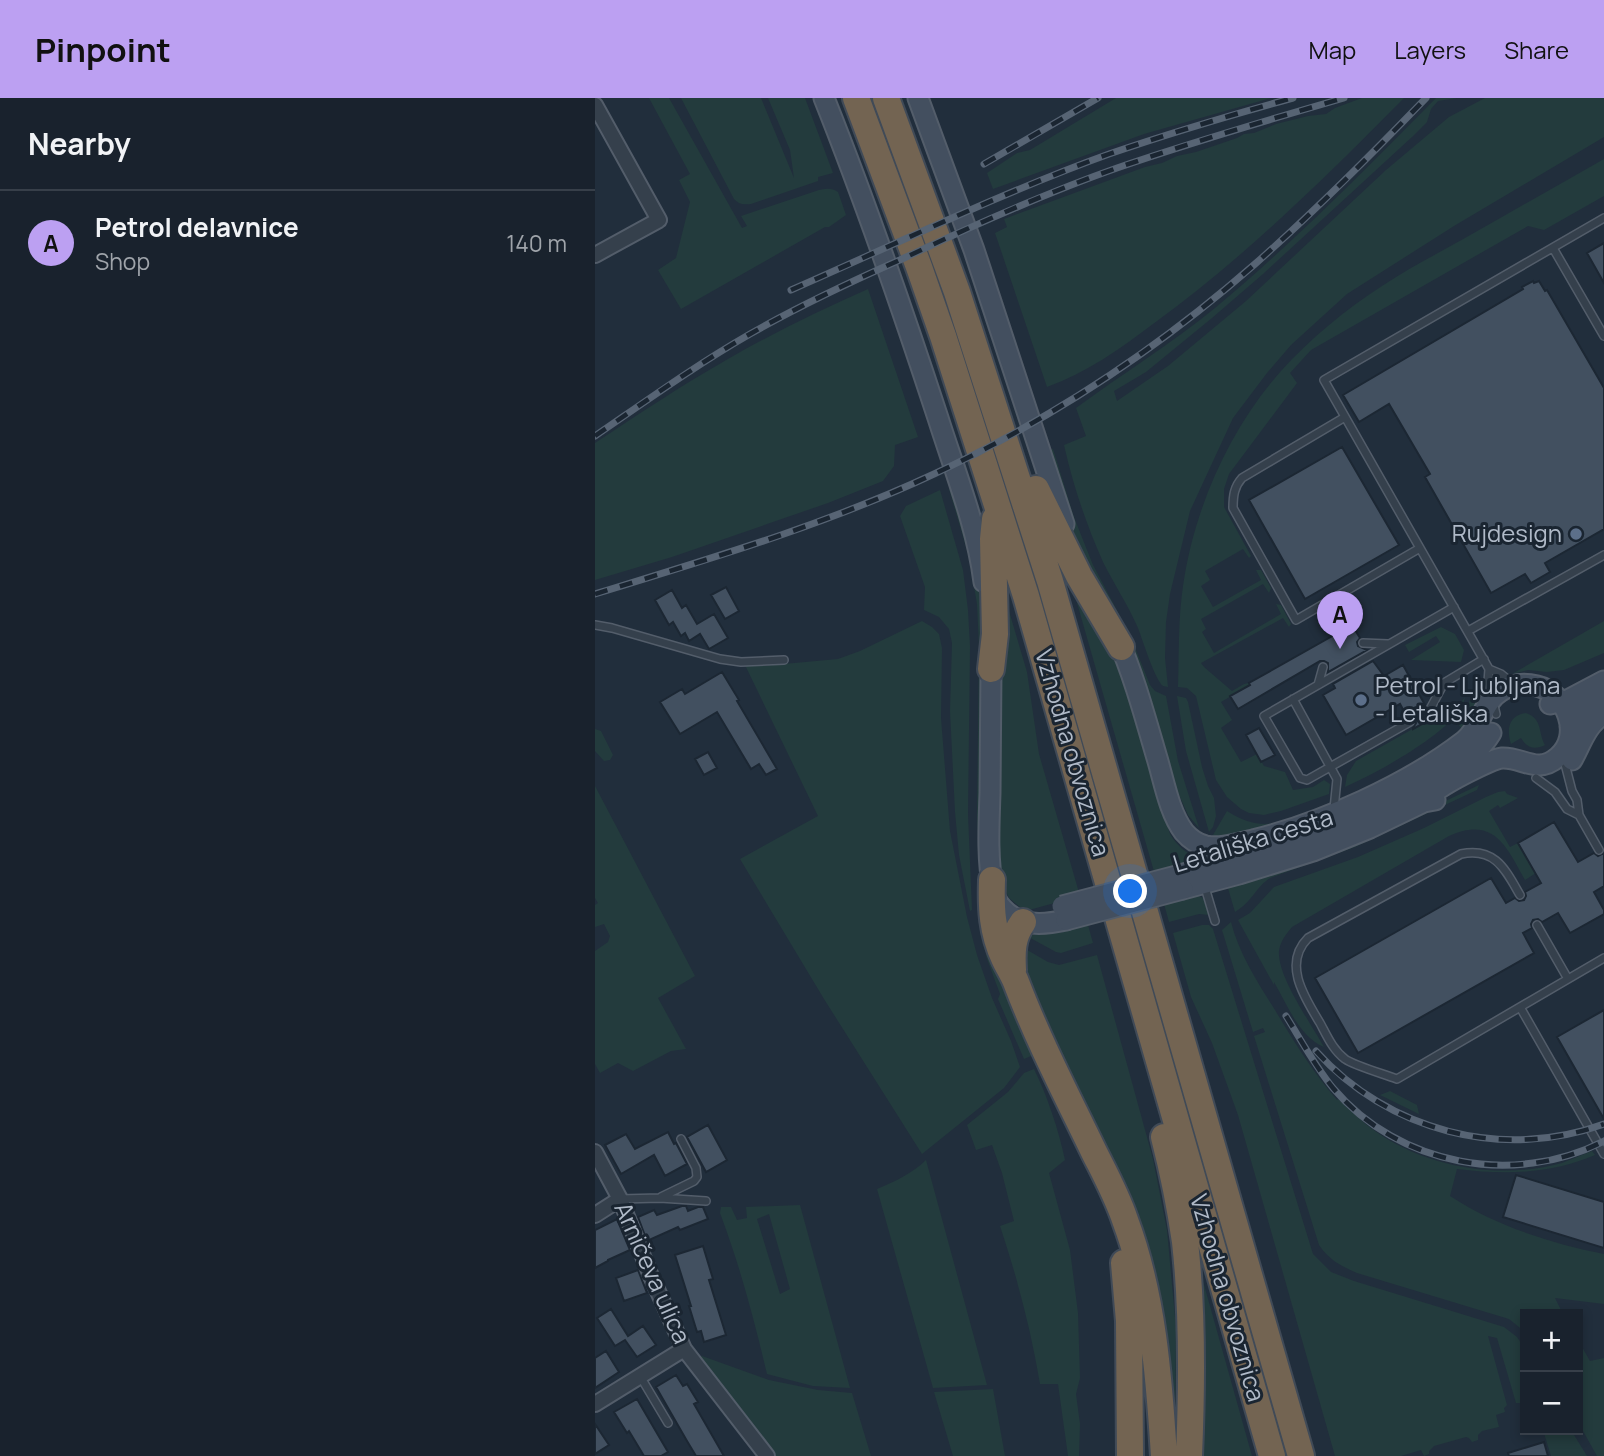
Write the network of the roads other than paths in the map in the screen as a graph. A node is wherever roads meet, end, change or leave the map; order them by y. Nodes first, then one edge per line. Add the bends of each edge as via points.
1 (824, 98) edge
2 (856, 98) edge
3 (886, 98) edge
4 (918, 98) edge
5 (595, 105) edge
6 (1604, 218) edge
7 (1553, 248) junction
8 (595, 255) edge
9 (1604, 337) edge
10 (981, 364) junction
11 (1345, 417) junction
12 (996, 500) junction
13 (1420, 548) junction
14 (1604, 555) edge
15 (1454, 607) junction
16 (595, 625) edge
17 (1468, 631) junction
18 (1363, 643) dead end
19 (1389, 644) junction
20 (1121, 647) junction
21 (1484, 659) junction
22 (783, 660) dead end
23 (1323, 667) dead end
24 (991, 669) junction
25 (1489, 669) junction
26 (1604, 670) edge
27 (1604, 681) edge
28 (1318, 685) junction
29 (1514, 685) junction
30 (1604, 696) edge
31 (1293, 699) junction
32 (1552, 699) junction
33 (1494, 706) junction
34 (1429, 711) dead end
35 (1604, 713) edge
36 (1410, 722) dead end
37 (1570, 726) junction
38 (1491, 733) junction
39 (1498, 759) junction
40 (1564, 760) junction
41 (1331, 768) junction
42 (1514, 772) junction
43 (1536, 778) junction
44 (1424, 802) junction
45 (1333, 812) junction
46 (1579, 815) junction
47 (1313, 820) junction
48 (1599, 850) dead end
49 (1261, 853) junction
50 (992, 880) junction
51 (1181, 882) junction
52 (1204, 883) junction
53 (1520, 895) dead end
54 (1215, 921) dead end
55 (1023, 922) junction
56 (1537, 925) dead end
57 (1604, 958) edge
58 (1014, 975) junction
59 (1568, 979) junction
60 (1520, 1007) junction
61 (1166, 1080) junction
62 (1087, 1138) junction
63 (681, 1139) dead end
64 (595, 1152) edge
65 (1604, 1154) edge
66 (660, 1198) junction
67 (620, 1199) junction
68 (706, 1202) dead end
69 (595, 1215) edge
70 (684, 1349) junction
71 (640, 1376) junction
72 (595, 1404) edge
73 (668, 1423) dead end
74 (767, 1456) edge
75 (1130, 1456) edge
76 (1164, 1456) edge
77 (1189, 1456) edge
78 (1272, 1456) edge
79 (1301, 1456) edge

1 - 24 main road via 918,358 977,542
2 - 12 highway, Vzhodna obvoznica via 923,279
3 - 10 highway, Vzhodna obvoznica
4 - 20 main road via 974,250 1062,517
5 - 8 street via 659,220
6 - 7 lane
7 - 9 lane
7 - 11 lane via 1324,380
10 - 20 highway via 1010,410 1051,522
10 - 79 highway, Vzhodna obvoznica via 1050,581
11 - 13 lane
11 - 13 lane via 1242,478 1234,492 1233,508 1296,621
12 - 24 highway
12 - 61 highway, Vzhodna obvoznica
13 - 15 lane
14 - 17 lane
15 - 17 lane
15 - 19 lane
16 - 22 lane via 720,659
17 - 21 lane
18 - 19 lane
19 - 28 lane
20 - 47 main road via 1170,802 1189,837 1206,846 1227,846
21 - 25 lane
21 - 34 lane via 1444,683
23 - 28 lane
24 - 50 main road
25 - 29 lane, Letališka cesta
25 - 33 lane, Letališka cesta via 1487,682
26 - 32 main road, Letališka cesta via 1559,690
27 - 32 main road
28 - 31 lane
29 - 32 main road, Letališka cesta via 1535,685
29 - 33 main road, Letališka cesta via 1503,690
30 - 37 main road
31 - 41 lane
31 - 41 lane via 1263,716 1300,778 1307,780
32 - 33 main road, Letališka cesta via 1523,697
32 - 37 main road via 1567,713
32 - 40 main road
33 - 38 main road, Letališka cesta
33 - 45 main road, Letališka cesta via 1462,742 1412,775
35 - 40 main road via 1586,730 1574,756
36 - 41 lane
37 - 40 main road
38 - 39 main road, Letališka cesta
38 - 49 main road, Letališka cesta via 1465,761 1410,792 1328,830
39 - 40 main road via 1537,765
39 - 42 main road, Letališka cesta
39 - 44 main road, Letališka cesta
40 - 43 main road via 1550,776
40 - 46 lane
41 - 45 lane via 1337,779
42 - 43 main road, Letališka cesta
42 - 44 main road, Letališka cesta via 1495,771 1440,799
43 - 46 lane
44 - 52 main road, Letališka cesta via 1325,847
45 - 47 main road, Letališka cesta
46 - 48 lane
47 - 49 main road
49 - 51 main road, Letališka cesta
50 - 55 main road via 999,905
50 - 58 highway via 991,913 1004,959
51 - 52 main road, Letališka cesta
51 - 55 main road, Letališka cesta, bridge via 1064,913 1044,924
52 - 54 lane
53 - 60 lane via 1496,860 1484,854 1461,854 1308,938 1296,965 1301,991 1333,1047 1346,1060 1397,1079
55 - 58 highway via 1013,949
56 - 59 lane
57 - 59 lane
58 - 62 highway
59 - 60 lane
60 - 65 lane
61 - 77 highway via 1161,1126 1180,1209 1189,1283
61 - 78 highway, Vzhodna obvoznica
62 - 75 highway via 1122,1245 1129,1321
62 - 76 highway via 1125,1219 1142,1276 1156,1357
63 - 66 lane via 697,1177
64 - 67 street, Arničeva ulica
66 - 67 lane
66 - 68 lane
67 - 69 street
67 - 70 street, Arničeva ulica
70 - 71 street
70 - 74 street, Arničeva ulica
71 - 72 street
71 - 73 lane

